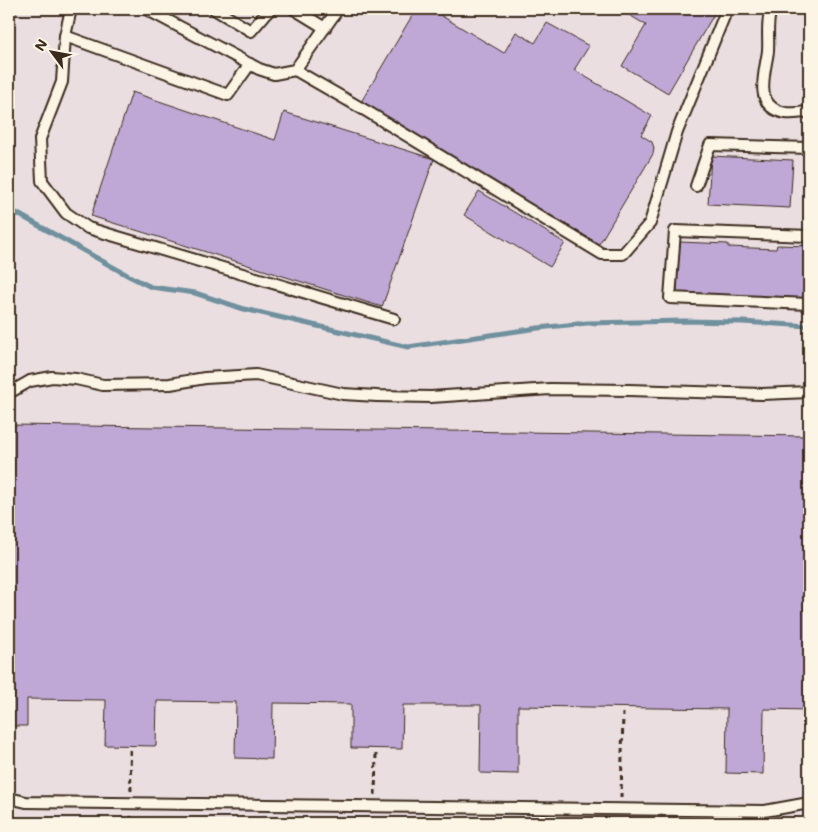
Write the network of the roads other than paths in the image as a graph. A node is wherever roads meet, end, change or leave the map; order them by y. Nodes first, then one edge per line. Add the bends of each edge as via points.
1 (71, 9) edge
2 (146, 9) edge
3 (214, 9) edge
4 (270, 9) edge
5 (294, 9) edge
6 (338, 9) edge
7 (727, 9) edge
8 (772, 9) edge
9 (325, 28) junction
10 (65, 36) junction
11 (250, 64) junction
12 (295, 70) junction
13 (809, 112) edge
14 (809, 148) edge
15 (696, 186) dead end
16 (809, 236) edge
17 (809, 304) edge
18 (394, 319) dead end
19 (809, 392) edge
20 (9, 393) edge
21 (9, 798) edge
22 (809, 803) edge

1 - 10 lane
2 - 11 lane
3 - 4 lane via 251,31
5 - 9 lane
6 - 9 lane
7 - 12 lane via 677,132 650,223 623,254 602,254
8 - 13 lane via 768,19 768,50 762,93 768,105 785,113
9 - 12 lane
10 - 11 lane via 228,95
10 - 18 lane via 62,82 40,138 42,181 66,213 88,228
11 - 12 lane via 274,74
14 - 15 lane via 710,145
16 - 17 lane via 675,231 670,298
19 - 20 lane via 550,390 431,397 377,396 343,394 256,375 170,384 103,385 52,377 30,381
21 - 22 lane via 26,802 765,811

